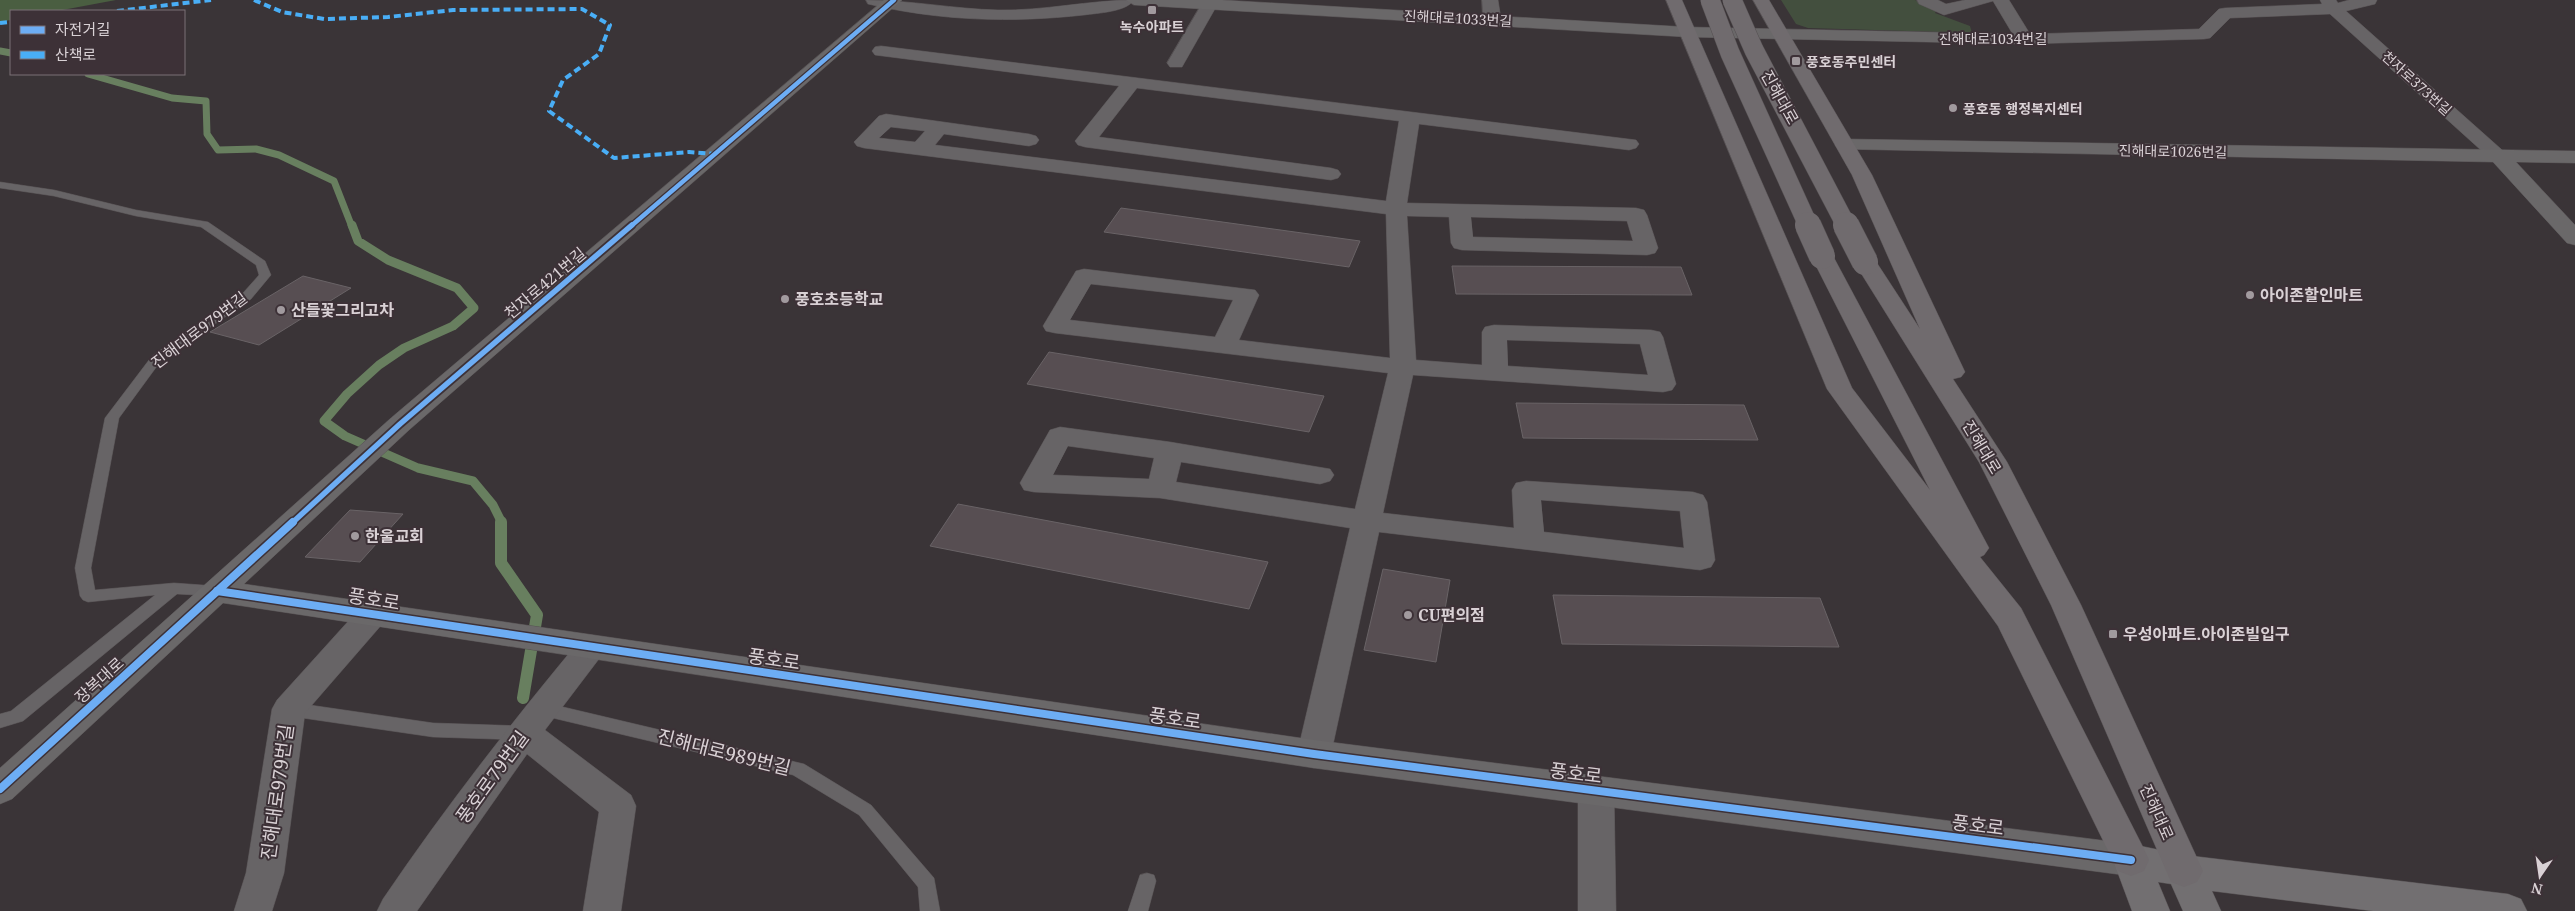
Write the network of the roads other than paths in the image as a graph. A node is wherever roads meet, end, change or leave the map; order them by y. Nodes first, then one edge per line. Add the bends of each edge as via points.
1 (1126, 0) edge
2 (1134, 0) edge
3 (1490, 0) edge
4 (1674, 0) edge
5 (1710, 0) edge
6 (1732, 0) edge
7 (1762, 0) edge
8 (1925, 0) edge
9 (1986, 0) edge
10 (2001, 0) edge
11 (2369, 0) edge
12 (886, 1) edge
13 (1211, 3) edge
14 (2331, 4) edge
15 (1492, 19) junction
16 (1687, 32) junction
17 (1782, 35) junction
18 (2024, 39) junction
19 (881, 51) dead end
20 (1176, 63) dead end
21 (1132, 82) junction
22 (1410, 117) junction
23 (939, 127) junction
24 (1029, 140) dead end
25 (1629, 144) dead end
26 (1845, 145) junction
27 (920, 149) junction
28 (2500, 157) junction
29 (2575, 157) edge
30 (1331, 174) dead end
31 (0, 185) edge
32 (1397, 209) junction
33 (1459, 210) junction
34 (2575, 238) edge
35 (1224, 346) junction
36 (1402, 367) junction
37 (1495, 373) junction
38 (1170, 451) junction
39 (1993, 462) junction
40 (1320, 475) dead end
41 (1160, 489) junction
42 (1366, 521) junction
43 (1530, 540) junction
44 (174, 588) junction
45 (217, 591) junction
46 (373, 614) junction
47 (2013, 624) junction
48 (592, 647) junction
49 (289, 709) junction
50 (0, 721) edge
51 (533, 721) junction
52 (1314, 754) junction
53 (0, 790) edge
54 (1596, 791) junction
55 (2131, 860) junction
56 (2184, 871) junction
57 (1147, 881) dead end
58 (2340, 900) edge
59 (253, 911) edge
60 (396, 911) edge
61 (602, 911) edge
62 (930, 911) edge
63 (1138, 911) edge
64 (1597, 911) edge
65 (2151, 911) edge
66 (2202, 911) edge
67 (2508, 911) edge

1 - 12 street via 1100,8 1017,17 951,12
2 - 13 street, 진해대로1033번길
3 - 15 street
4 - 16 highway
5 - 47 highway, 진해대로, bridge via 1730,53 1822,256
6 - 39 highway, 진해대로, bridge via 1754,50 1865,262
7 - 17 highway
8 - 9 street via 1944,10
10 - 18 street
11 - 14 street
12 - 45 street, 천자로421번길 via 400,424
13 - 15 street, 진해대로1033번길
13 - 20 street
14 - 18 street, 진해대로1034번길 via 2225,13 2204,34
14 - 28 street, 천자로373번길
15 - 16 street, 진해대로1033번길
16 - 17 street, 진해대로1033번길
16 - 47 highway via 1840,389
17 - 18 street, 진해대로1034번길
17 - 26 highway
19 - 21 street
21 - 22 street
21 - 30 street via 1085,141
22 - 25 street
22 - 32 street
23 - 24 street
23 - 27 street
23 - 27 street via 886,120 864,142
26 - 28 street, 진해대로1026번길
26 - 39 highway via 1862,175
27 - 32 street
28 - 29 street, 진해대로1026번길
28 - 34 street
31 - 44 lane, 진해대로979번길 via 204,224 261,263 265,275 247,296 156,359 112,418 83,568 88,596
32 - 33 street
32 - 36 street
33 - 33 street via 1636,215 1647,248 1462,243
35 - 35 street via 1215,345 1055,326 1084,276 1248,296
35 - 36 street
36 - 37 street
36 - 42 street
37 - 37 street via 1653,383 1663,384 1651,337 1494,332
38 - 40 street
38 - 41 street
38 - 41 street via 1060,436 1034,483
39 - 56 highway, 진해대로 via 2066,605
41 - 42 street
42 - 43 street
42 - 52 street
43 - 43 street via 1682,558 1700,560 1693,502 1526,490
44 - 45 lane, 진해대로979번길
44 - 50 lane via 17,716
45 - 46 street, 풍호로
45 - 53 street, 장복대로
46 - 48 street, 풍호로
46 - 49 street, 진해대로979번길
47 - 55 highway, 진해대로
48 - 51 street, 풍호로79번길
48 - 52 street, 풍호로
49 - 51 lane, 진해대로989번길 via 433,730
49 - 59 street, 진해대로979번길 via 265,872
51 - 60 street, 풍호로79번길
51 - 61 street via 618,806
51 - 62 lane, 진해대로989번길 via 798,769 865,810 927,884
52 - 54 street, 풍호로
54 - 55 street, 풍호로
54 - 64 street
55 - 56 main road, 풍호로
55 - 65 main road, 진해대로
56 - 58 main road, 풍호로
56 - 66 main road, 진해대로
57 - 63 lane
58 - 67 main road, 풍호로

